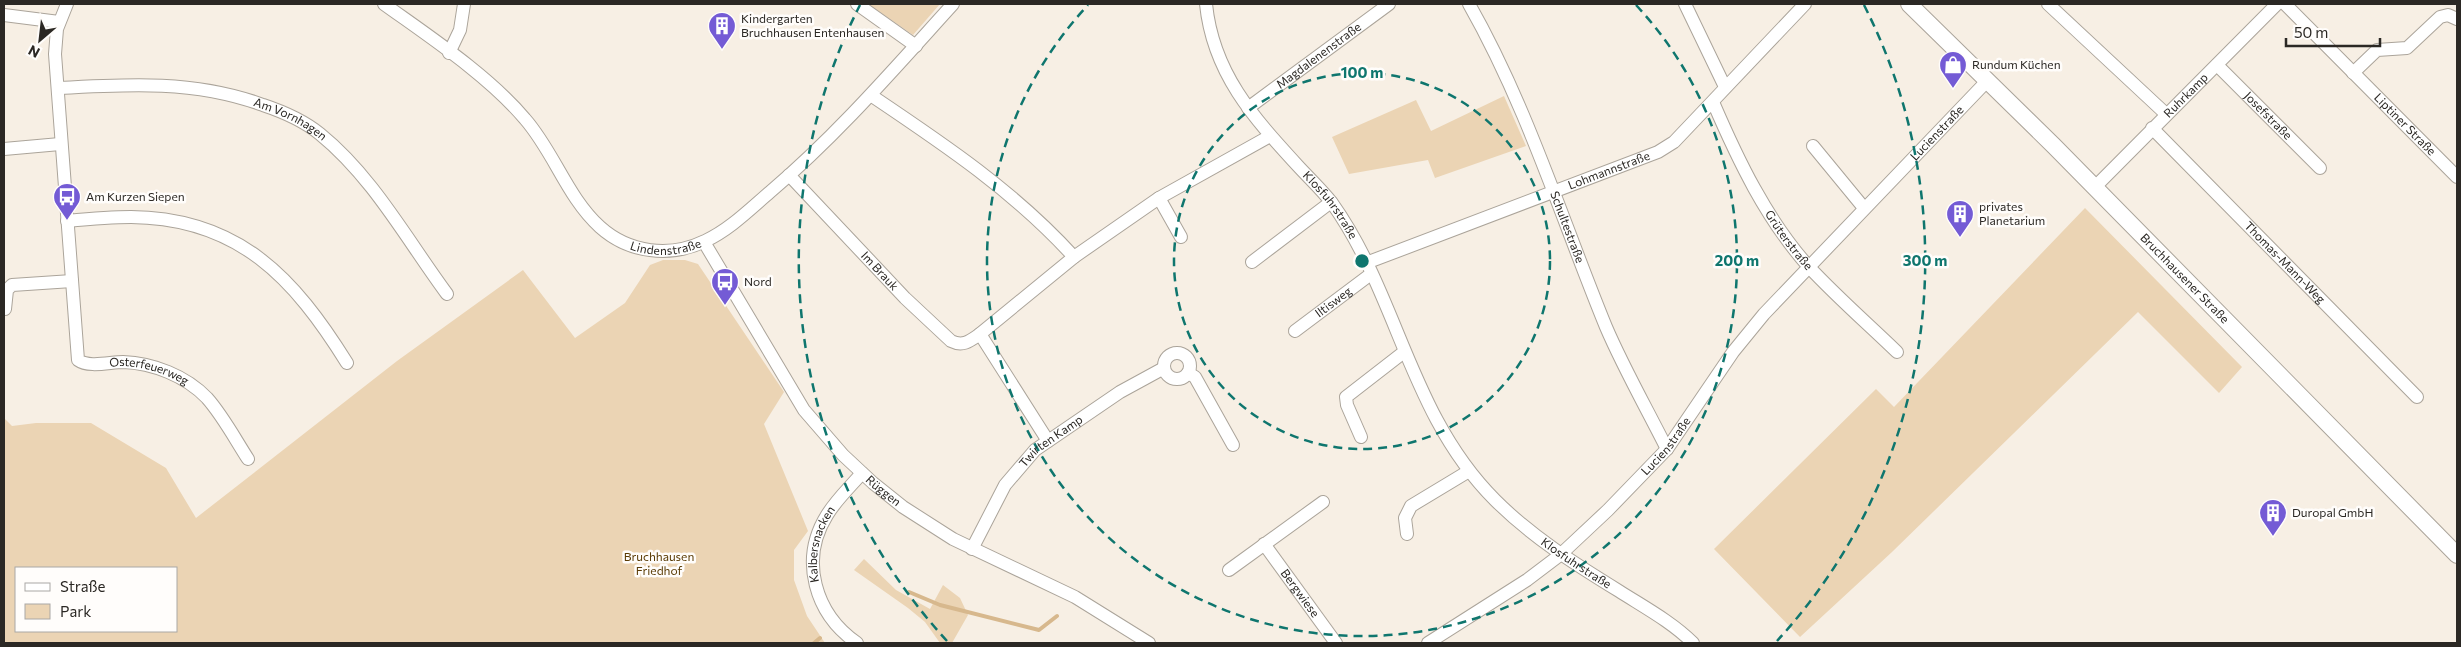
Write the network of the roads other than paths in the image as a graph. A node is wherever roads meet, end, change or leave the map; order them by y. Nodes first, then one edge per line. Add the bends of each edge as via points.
1 (67, 4) edge
2 (384, 4) edge
3 (464, 4) edge
4 (857, 4) edge
5 (953, 4) edge
6 (1206, 4) edge
7 (1389, 4) edge
8 (1469, 4) edge
9 (1685, 4) edge
10 (1804, 4) edge
11 (1909, 4) edge
12 (2048, 4) edge
13 (2277, 4) edge
14 (2285, 4) edge
15 (4, 15) edge
16 (2457, 19) edge
17 (59, 22) junction
18 (916, 46) junction
19 (449, 53) junction
20 (2217, 65) junction
21 (2353, 73) junction
22 (1988, 80) junction
23 (1726, 87) junction
24 (58, 88) junction
25 (872, 96) junction
26 (1713, 102) junction
27 (1248, 108) junction
28 (2166, 114) junction
29 (2152, 128) junction
30 (1270, 136) junction
31 (60, 144) junction
32 (1813, 146) dead end
33 (4, 148) edge
34 (2320, 168) dead end
35 (789, 175) junction
36 (2457, 177) edge
37 (2094, 186) junction
38 (1553, 191) junction
39 (1159, 198) junction
40 (1331, 202) junction
41 (1864, 208) junction
42 (66, 221) junction
43 (1181, 237) dead end
44 (704, 242) junction
45 (1074, 257) junction
46 (1252, 262) dead end
47 (1809, 266) junction
48 (1368, 268) junction
49 (72, 287) junction
50 (446, 294) dead end
51 (5, 308) dead end
52 (1295, 331) dead end
53 (980, 334) junction
54 (1404, 352) junction
55 (1898, 352) dead end
56 (347, 363) dead end
57 (1164, 368) junction
58 (1188, 373) junction
59 (2417, 397) dead end
60 (1361, 437) dead end
61 (1048, 441) junction
62 (1233, 445) dead end
63 (1667, 449) junction
64 (248, 459) dead end
65 (1469, 472) junction
66 (862, 473) junction
67 (1323, 502) dead end
68 (1407, 534) dead end
69 (1264, 544) junction
70 (972, 548) junction
71 (1560, 555) junction
72 (2457, 555) edge
73 (1229, 570) dead end
74 (857, 643) edge
75 (1149, 643) edge
76 (1336, 643) edge
77 (1428, 643) edge
78 (1693, 643) edge

1 - 17 street
2 - 19 street, Lindenstraße
3 - 19 street via 460,30
4 - 18 street
5 - 18 street, Lindenstraße
6 - 27 street, Klosfuhrstraße via 1217,54 1230,83
7 - 27 street, Magdalenenstraße
8 - 38 street, Schultestraße via 1508,84
9 - 23 street
10 - 23 street, Lohmannstraße
11 - 22 street, Bruchhausener Straße
12 - 28 street
13 - 20 street, Ruhrkamp
14 - 21 street, Liptiner Straße
15 - 17 street
16 - 21 street via 2444,15 2407,48 2377,50
17 - 24 street via 55,44
18 - 25 street, Lindenstraße
19 - 44 street, Lindenstraße via 526,119 576,198 605,231 624,242 654,251
20 - 28 street, Ruhrkamp
20 - 34 street, Josefstraße
21 - 36 street, Liptiner Straße
22 - 37 street, Bruchhausener Straße
22 - 41 street, Lucienstraße
23 - 26 street, Lohmannstraße
24 - 31 street
24 - 50 street, Am Vornhagen via 137,84 189,87 230,94 299,120 323,137 355,169
25 - 35 street, Lindenstraße
25 - 45 street via 1006,191 1044,224
26 - 38 street, Lohmannstraße via 1674,142 1658,152
26 - 47 street, Grüterstraße via 1733,150 1758,196
27 - 30 street, Klosfuhrstraße
28 - 29 street, Ruhrkamp
29 - 37 street, Ruhrkamp
29 - 59 street, Thomas-Mann-Weg
30 - 39 street, Im Brauk
30 - 40 street, Klosfuhrstraße
31 - 33 street
31 - 42 street
32 - 41 street
35 - 44 street, Lindenstraße via 731,225
35 - 53 street, Im Brauk via 905,298 951,341 964,344
37 - 72 street, Bruchhausener Straße
38 - 48 street, Lohmannstraße
38 - 63 street, Schultestraße via 1607,330
39 - 43 street
39 - 45 street, Im Brauk
40 - 46 street
40 - 48 street, Klosfuhrstraße
41 - 47 street, Lucienstraße
42 - 49 street
42 - 56 street via 131,217 173,221 238,245 265,262 291,285 318,316
44 - 66 street, Rüggen via 804,410
45 - 53 street, Im Brauk
47 - 55 street, Grüterstraße
47 - 63 street, Lucienstraße via 1733,352
48 - 52 street, Iltisweg
48 - 54 street, Klosfuhrstraße
49 - 51 street via 12,285 6,290
49 - 64 street, Osterfeuerweg via 78,360 84,364 143,364 181,379 207,399
53 - 61 street
54 - 60 street via 1346,397
54 - 65 street, Klosfuhrstraße via 1438,425
57 - 58 street via 1168,376 1177,379
57 - 58 street via 1169,356 1181,354 1190,364
57 - 61 street, Twirten Kamp via 1120,392
58 - 62 street via 1195,378
61 - 70 street, Twirten Kamp via 1026,459 1005,484
63 - 71 street, Lucienstraße
65 - 68 street via 1411,506 1405,518
65 - 71 street, Klosfuhrstraße via 1524,528
66 - 70 street, Rüggen via 903,507
66 - 74 street, Kalbersnacken via 826,516 817,537 814,557 815,584 822,606 836,626
67 - 69 street
69 - 73 street
69 - 76 street, Bergwiese
70 - 75 street, Rüggen via 1075,597
71 - 77 street, Lucienstraße
71 - 78 street, Klosfuhrstraße via 1676,627

